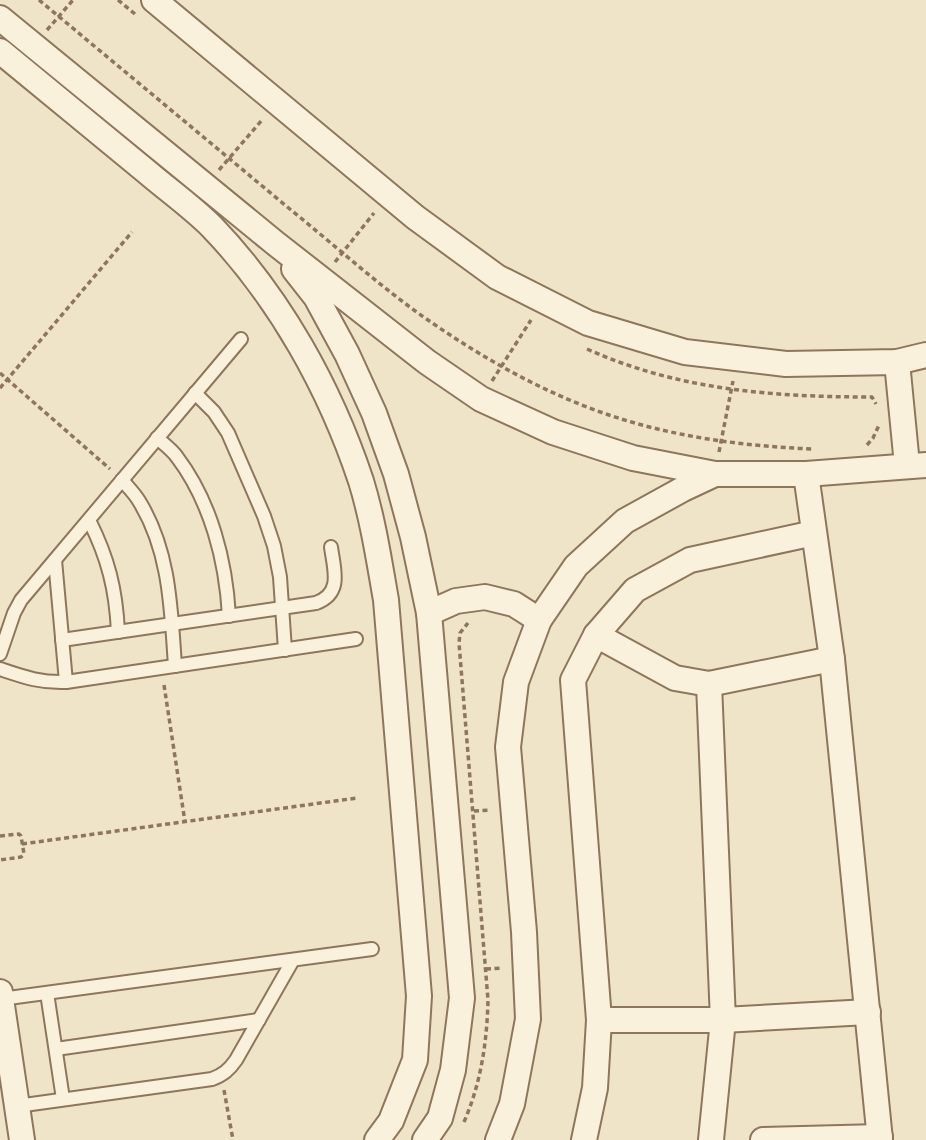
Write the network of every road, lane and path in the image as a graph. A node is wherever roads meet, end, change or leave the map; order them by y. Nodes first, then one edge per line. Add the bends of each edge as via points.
1 (73, 0) edge
2 (154, 0) edge
3 (0, 18) edge
4 (34, 46) junction
5 (0, 51) edge
6 (85, 87) junction
7 (277, 102) junction
8 (70, 108) junction
9 (206, 186) junction
10 (388, 195) junction
11 (132, 232) dead end
12 (275, 243) junction
13 (321, 278) junction
14 (544, 301) junction
15 (241, 339) dead end
16 (926, 355) edge
17 (737, 358) junction
18 (897, 362) junction
19 (0, 373) edge
20 (8, 379) junction
21 (0, 388) edge
22 (195, 393) junction
23 (481, 399) junction
24 (157, 438) junction
25 (916, 465) edge
26 (715, 474) junction
27 (806, 474) junction
28 (122, 480) junction
29 (89, 520) junction
30 (814, 533) junction
31 (331, 547) dead end
32 (55, 560) junction
33 (282, 608) junction
34 (429, 613) junction
35 (229, 616) junction
36 (474, 620) dead end
37 (539, 620) junction
38 (172, 624) junction
39 (118, 632) junction
40 (596, 635) junction
41 (356, 639) dead end
42 (62, 640) junction
43 (285, 650) junction
44 (0, 654) edge
45 (832, 659) junction
46 (168, 667) junction
47 (0, 669) edge
48 (66, 682) junction
49 (709, 684) junction
50 (357, 798) dead end
51 (514, 808) junction
52 (473, 811) junction
53 (185, 822) junction
54 (0, 836) edge
55 (22, 844) junction
56 (0, 860) edge
57 (372, 949) dead end
58 (293, 960) junction
59 (526, 966) junction
60 (487, 969) junction
61 (460, 971) junction
62 (47, 993) junction
63 (1, 996) edge
64 (868, 1013) junction
65 (258, 1020) junction
66 (599, 1020) junction
67 (723, 1020) junction
68 (56, 1049) junction
69 (222, 1076) junction
70 (64, 1099) junction
71 (17, 1106) junction
72 (461, 1129) dead end
73 (880, 1138) edge
74 (22, 1140) edge
75 (233, 1140) edge
76 (377, 1140) edge
77 (425, 1140) edge
78 (498, 1140) edge
79 (584, 1140) edge
80 (711, 1140) edge
81 (763, 1140) edge

1 - 4 path
2 - 7 street
3 - 4 street
4 - 6 street
5 - 8 street
6 - 8 street
6 - 9 street
7 - 9 path
7 - 10 street
8 - 76 street via 211,226 250,271 315,372 361,483 386,600 419,996 415,1060 391,1121
9 - 12 street
10 - 13 path
10 - 14 street via 497,277
11 - 20 path
12 - 13 street
12 - 34 street via 316,297 374,413 396,474
13 - 23 street
14 - 17 street via 588,323 685,352
14 - 23 path
15 - 22 lane
16 - 18 street
17 - 18 street via 786,364
17 - 26 path
18 - 25 street
19 - 20 path
20 - 21 path
20 - 28 path
22 - 24 lane
22 - 33 lane via 228,433 264,516 274,546
23 - 26 street via 553,432 633,458
24 - 28 lane
24 - 35 lane via 189,475 204,506 223,563
25 - 27 street
26 - 27 street
26 - 37 street via 625,521 576,565
27 - 30 street
28 - 29 lane
28 - 38 lane via 151,524 167,576
29 - 32 lane
29 - 39 lane via 111,574
30 - 40 street via 690,560 635,590
30 - 45 street
31 - 33 lane via 332,592 316,603
32 - 42 lane
32 - 44 lane via 21,600
33 - 35 lane
33 - 43 lane
34 - 37 street via 456,601 485,597 514,604
34 - 61 street
35 - 38 lane
36 - 52 path via 465,625 459,638
37 - 51 street via 516,682 508,747
38 - 39 lane
38 - 46 lane
39 - 42 lane
40 - 49 street via 675,678
40 - 66 street via 573,680
41 - 43 lane
42 - 48 lane
43 - 46 lane
45 - 49 street
45 - 64 street
46 - 48 lane
46 - 53 path
47 - 48 lane via 30,680
49 - 67 street
50 - 53 path
51 - 52 path
51 - 59 street
52 - 60 path
53 - 55 path
54 - 55 path via 19,834
55 - 56 path via 22,856
57 - 58 lane
58 - 62 lane
58 - 65 lane
59 - 60 path
59 - 78 street via 528,1018 512,1104
60 - 61 path
60 - 72 path via 488,1030 476,1090
61 - 77 street via 462,998 453,1070 440,1118
62 - 63 lane
62 - 68 lane
63 - 71 street
64 - 67 street
64 - 73 street
65 - 68 lane
65 - 69 lane
66 - 67 street
66 - 79 street via 595,1088
67 - 80 street
68 - 70 lane
69 - 70 lane
69 - 75 path
70 - 71 lane
71 - 74 street
73 - 81 street

